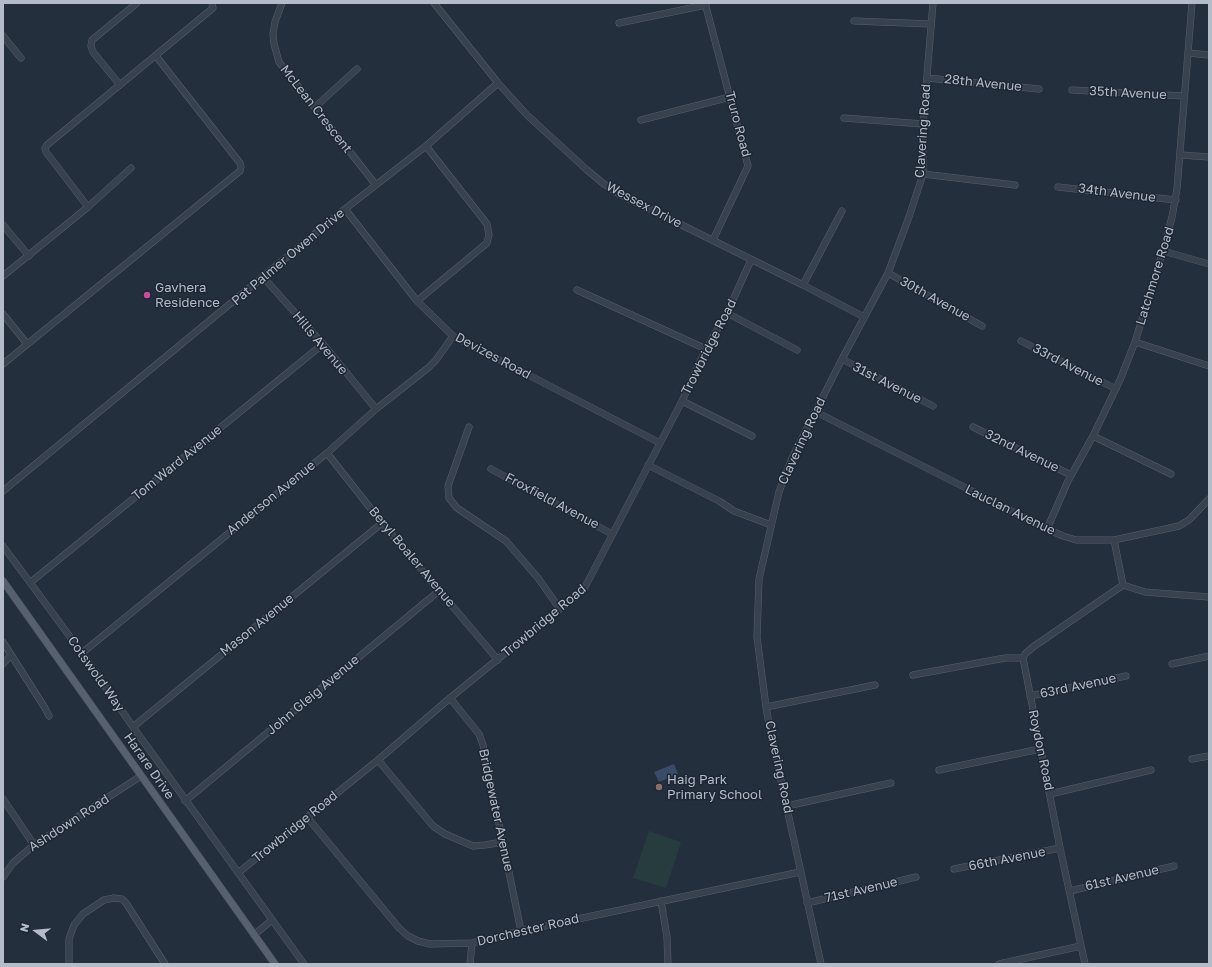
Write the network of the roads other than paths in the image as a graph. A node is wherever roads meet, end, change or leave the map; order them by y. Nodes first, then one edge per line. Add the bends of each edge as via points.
1 (137, 3) edge
2 (212, 3) edge
3 (282, 3) edge
4 (434, 3) edge
5 (933, 3) edge
6 (1192, 3) edge
7 (706, 4) edge
8 (854, 21) dead end
9 (619, 23) dead end
10 (931, 24) junction
11 (3, 36) edge
12 (1188, 53) junction
13 (1209, 55) edge
14 (156, 56) junction
15 (21, 58) dead end
16 (357, 69) dead end
17 (927, 78) junction
18 (498, 83) junction
19 (120, 85) junction
20 (1039, 89) dead end
21 (1072, 90) dead end
22 (1184, 96) junction
23 (730, 97) junction
24 (315, 107) junction
25 (844, 118) dead end
26 (641, 120) dead end
27 (923, 124) junction
28 (426, 146) junction
29 (1181, 155) junction
30 (1209, 157) edge
31 (131, 168) dead end
32 (923, 174) junction
33 (376, 184) junction
34 (1015, 185) dead end
35 (1058, 187) dead end
36 (1176, 200) junction
37 (88, 207) junction
38 (345, 209) junction
39 (842, 211) dead end
40 (3, 225) edge
41 (712, 240) junction
42 (1163, 251) junction
43 (29, 256) junction
44 (751, 260) junction
45 (1209, 264) edge
46 (888, 273) junction
47 (3, 276) edge
48 (263, 277) junction
49 (803, 285) junction
50 (577, 290) dead end
51 (417, 301) junction
52 (727, 313) junction
53 (3, 314) edge
54 (864, 317) junction
55 (982, 326) dead end
56 (453, 336) junction
57 (1021, 341) dead end
58 (1134, 342) junction
59 (27, 344) junction
60 (323, 344) junction
61 (706, 349) junction
62 (798, 350) dead end
63 (842, 360) junction
64 (3, 364) edge
65 (1209, 366) edge
66 (1116, 389) junction
67 (682, 401) junction
68 (933, 406) dead end
69 (376, 409) junction
70 (816, 412) junction
71 (469, 427) dead end
72 (973, 427) dead end
73 (752, 436) dead end
74 (1093, 436) junction
75 (660, 443) junction
76 (327, 453) junction
77 (648, 466) junction
78 (492, 469) dead end
79 (1171, 474) dead end
80 (1071, 475) junction
81 (3, 491) edge
82 (1209, 499) edge
83 (382, 523) junction
84 (771, 526) junction
85 (1047, 529) junction
86 (612, 534) junction
87 (1114, 540) junction
88 (3, 546) edge
89 (3, 581) edge
90 (30, 582) junction
91 (1123, 586) junction
92 (440, 590) junction
93 (1209, 597) edge
94 (560, 609) junction
95 (3, 642) edge
96 (82, 653) junction
97 (11, 655) junction
98 (1209, 656) edge
99 (1023, 658) junction
100 (498, 660) junction
101 (3, 664) edge
102 (1172, 664) dead end
103 (913, 675) dead end
104 (1126, 676) dead end
105 (875, 685) dead end
106 (1030, 696) junction
107 (450, 698) junction
108 (766, 707) junction
109 (49, 716) dead end
110 (133, 727) junction
111 (1040, 749) junction
112 (1209, 756) edge
113 (1192, 759) dead end
114 (378, 760) junction
115 (939, 770) dead end
116 (1151, 770) dead end
117 (141, 776) junction
118 (891, 783) dead end
119 (1050, 794) junction
120 (3, 799) edge
121 (185, 800) junction
122 (787, 806) junction
123 (307, 817) junction
124 (503, 842) junction
125 (34, 845) junction
126 (1060, 848) junction
127 (1174, 866) dead end
128 (954, 869) dead end
129 (800, 872) junction
130 (238, 873) junction
131 (3, 877) edge
132 (916, 878) dead end
133 (1070, 891) junction
134 (661, 901) junction
135 (807, 902) junction
136 (272, 920) junction
137 (521, 931) junction
138 (254, 935) junction
139 (472, 943) junction
140 (1081, 946) junction
141 (69, 964) edge
142 (165, 964) edge
143 (275, 964) edge
144 (304, 964) edge
145 (470, 964) edge
146 (668, 964) edge
147 (820, 964) edge
148 (999, 964) edge
149 (1085, 964) edge

1 - 19 street via 92,40 93,52
2 - 14 street via 213,8
3 - 24 street, McLean Crescent via 274,34 279,62
4 - 18 street, Wessex Drive
5 - 10 street, Clavering Road
6 - 12 street, Latchmore Road
7 - 9 street
7 - 23 street, Truro Road
8 - 10 street
10 - 17 street, Clavering Road
11 - 15 street
12 - 13 street
12 - 22 street, Latchmore Road
14 - 19 street
14 - 59 street via 240,163 240,171
16 - 24 street
17 - 20 street, 28th Avenue
17 - 27 street, Clavering Road
18 - 28 street, Pat Palmer Owen Drive
18 - 41 street, Wessex Drive via 545,132 604,184
19 - 37 street via 45,148
21 - 22 street, 35th Avenue
22 - 29 street, Latchmore Road
23 - 26 street
23 - 41 street, Truro Road via 748,166
24 - 33 street, McLean Crescent
25 - 27 street
27 - 32 street, Clavering Road
28 - 33 street, Pat Palmer Owen Drive
28 - 51 street via 487,224 489,235 487,243
29 - 30 street
29 - 36 street, Latchmore Road
31 - 37 street
32 - 34 street
32 - 46 street, Clavering Road
33 - 38 street, Pat Palmer Owen Drive
35 - 36 street, 34th Avenue
36 - 42 street, Latchmore Road
37 - 43 street
38 - 48 street, Pat Palmer Owen Drive
38 - 51 street, Devizes Road
39 - 49 street
40 - 43 street
41 - 44 street, Wessex Drive
42 - 45 street
42 - 58 street, Latchmore Road
43 - 47 street
44 - 49 street, Wessex Drive
44 - 52 street, Trowbridge Road
46 - 54 street, Clavering Road
46 - 55 street, 30th Avenue
48 - 60 street, Hills Avenue
48 - 81 street, Pat Palmer Owen Drive
49 - 54 street, Wessex Drive
50 - 61 street
51 - 56 street, Devizes Road
52 - 61 street, Trowbridge Road
52 - 62 street
53 - 59 street
54 - 63 street, Clavering Road
56 - 69 street, Anderson Avenue via 428,368
56 - 75 street, Devizes Road
57 - 66 street, 33rd Avenue
58 - 65 street
58 - 66 street, Latchmore Road
59 - 64 street
60 - 69 street, Hills Avenue
60 - 90 street, Tom Ward Avenue
61 - 67 street, Trowbridge Road
63 - 68 street, 31st Avenue
63 - 70 street, Clavering Road
66 - 74 street, Latchmore Road
67 - 73 street
67 - 75 street, Trowbridge Road
69 - 76 street, Anderson Avenue
70 - 84 street, Clavering Road via 778,492
70 - 85 street, Lauclan Avenue
71 - 94 street via 448,486 449,498 457,508 506,541 538,578
72 - 80 street, 32nd Avenue
74 - 79 street
74 - 80 street, Latchmore Road
75 - 77 street, Trowbridge Road
76 - 83 street, Beryl Boaler Avenue
76 - 96 street, Anderson Avenue
77 - 84 street via 734,511
77 - 86 street, Trowbridge Road
78 - 86 street, Froxfield Avenue
80 - 85 street, Latchmore Road
82 - 87 street, Lauclan Avenue via 1185,523
83 - 92 street, Beryl Boaler Avenue
83 - 110 street, Mason Avenue
84 - 108 street, Clavering Road via 759,579 757,620 759,660
85 - 87 street, Lauclan Avenue via 1076,540
86 - 94 street, Trowbridge Road via 588,585
87 - 91 street
88 - 90 street, Cotswold Way
89 - 117 main road, Harare Drive
90 - 96 street, Cotswold Way
91 - 93 street via 1145,592
91 - 99 street via 1033,647
92 - 100 street, Beryl Boaler Avenue
92 - 121 street, John Gleig Avenue
94 - 100 street, Trowbridge Road
95 - 97 street
96 - 110 street, Cotswold Way
97 - 101 street
97 - 109 street
98 - 102 street
99 - 103 street via 1005,658
99 - 106 street, Roydon Road
100 - 107 street, Trowbridge Road
104 - 106 street, 63rd Avenue
105 - 108 street
106 - 111 street, Roydon Road
107 - 114 street, Trowbridge Road
107 - 124 street, Bridgewater Avenue via 479,734 484,745
108 - 122 street, Clavering Road
110 - 121 street, Cotswold Way
111 - 115 street
111 - 119 street, Roydon Road
112 - 113 street
114 - 123 street, Trowbridge Road
114 - 124 street via 433,826 445,834 473,846
116 - 119 street
117 - 125 street, Ashdown Road
117 - 138 main road, Harare Drive
118 - 122 street
119 - 126 street, Roydon Road
120 - 125 street
121 - 130 street, Cotswold Way
122 - 129 street, Clavering Road
123 - 130 street, Trowbridge Road
123 - 139 street, Dorchester Road via 408,936 430,944
124 - 137 street, Bridgewater Avenue
125 - 131 street, Ashdown Road via 13,863
126 - 128 street, 66th Avenue
126 - 133 street, Roydon Road
127 - 133 street, 61st Avenue
129 - 134 street, Dorchester Road
129 - 135 street, Clavering Road
130 - 136 street, Cotswold Way
132 - 135 street, 71st Avenue
133 - 140 street, Roydon Road
134 - 137 street, Dorchester Road
134 - 146 street
135 - 147 street, Clavering Road
136 - 138 street
136 - 144 street, Cotswold Way
137 - 139 street, Dorchester Road
138 - 143 main road, Harare Drive
139 - 145 street
140 - 148 street
140 - 149 street, Roydon Road
141 - 142 street via 69,939 74,925 83,914 109,898 122,899 126,903

